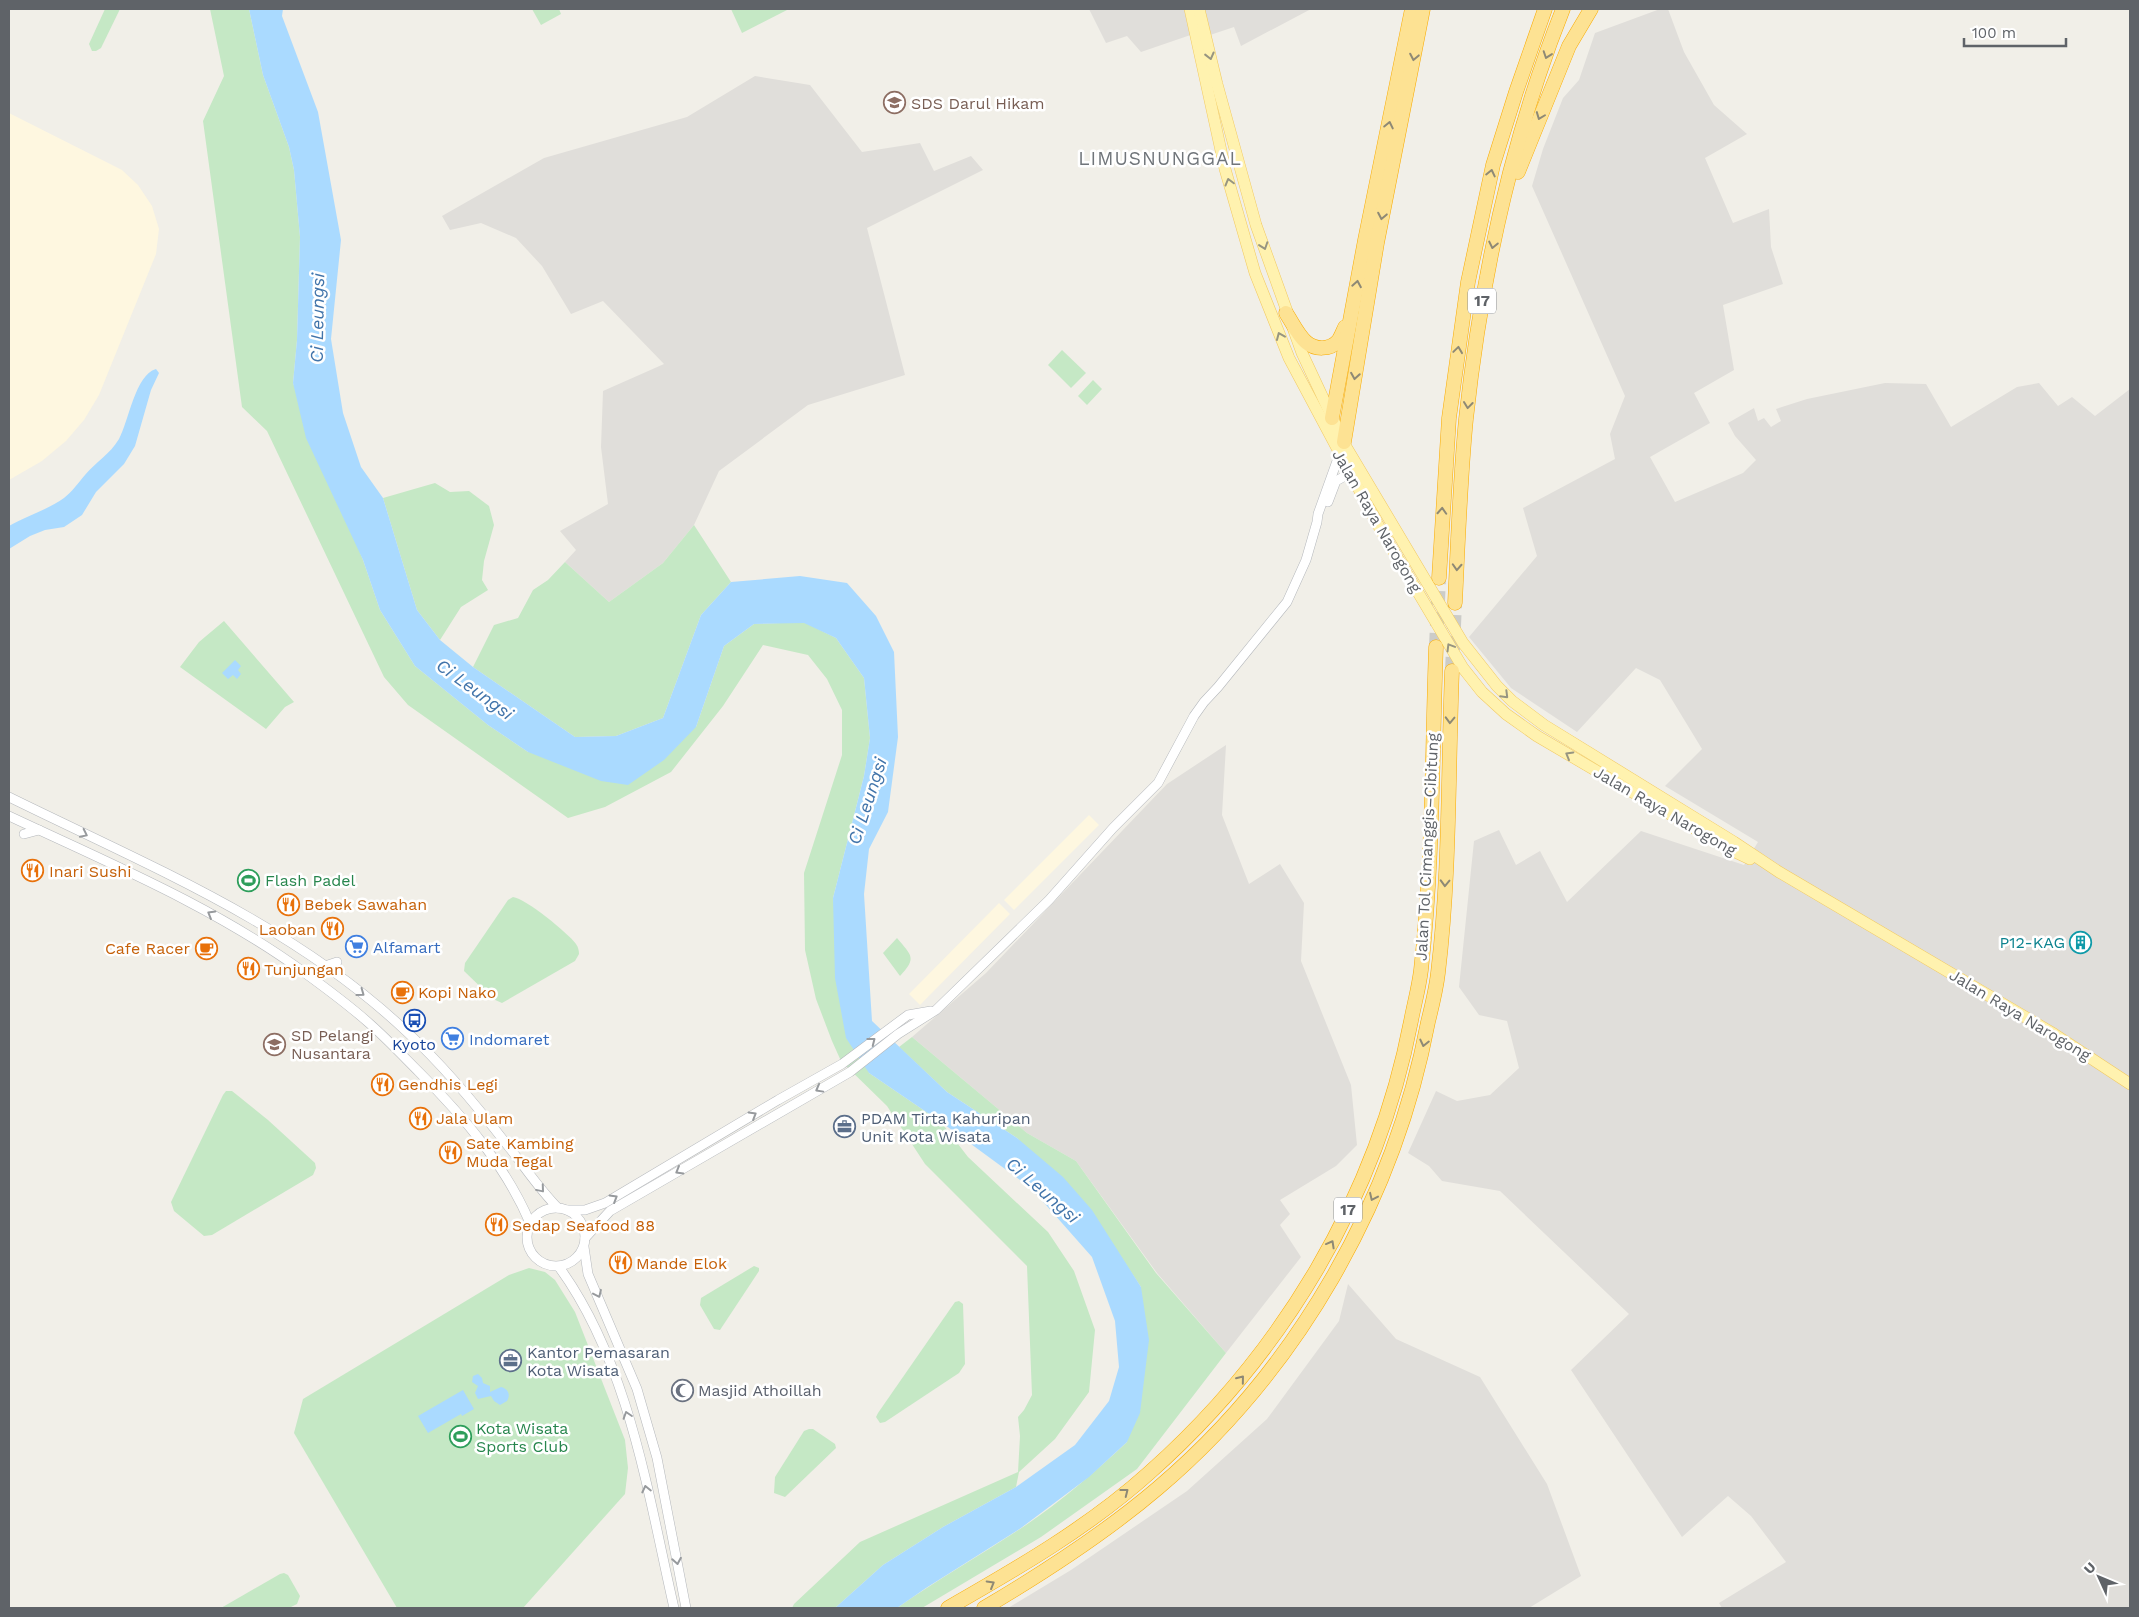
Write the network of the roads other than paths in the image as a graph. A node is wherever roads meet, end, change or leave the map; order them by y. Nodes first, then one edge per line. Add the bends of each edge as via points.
1 (1190, 9) edge
2 (1199, 9) edge
3 (1412, 9) edge
4 (1423, 9) edge
5 (1545, 9) edge
6 (1563, 9) edge
7 (1591, 9) edge
8 (1497, 226) junction
9 (1286, 313) junction
10 (1351, 313) junction
11 (1289, 358) junction
12 (1327, 420) junction
13 (1340, 444) junction
14 (1337, 461) junction
15 (1345, 476) junction
16 (1318, 522) junction
17 (1378, 525) junction
18 (1439, 578) tunnel mouth
19 (1455, 604) tunnel mouth
20 (1436, 647) tunnel mouth
21 (1452, 671) tunnel mouth
22 (9, 797) edge
23 (60, 812) dead end
24 (9, 816) edge
25 (65, 825) junction
26 (39, 830) junction
27 (24, 834) dead end
28 (1779, 872) junction
29 (242, 912) junction
30 (233, 927) junction
31 (337, 962) dead end
32 (325, 966) junction
33 (304, 972) junction
34 (307, 985) dead end
35 (936, 1010) junction
36 (461, 1074) dead end
37 (2130, 1084) edge
38 (460, 1086) junction
39 (438, 1103) dead end
40 (450, 1103) junction
41 (563, 1209) junction
42 (530, 1223) junction
43 (584, 1243) junction
44 (559, 1267) junction
45 (674, 1608) edge
46 (686, 1608) edge
47 (948, 1608) edge
48 (984, 1608) edge

11 -> 1 main road, Jalan Raya Narogong via 1255,272 1240,223
2 -> 9 main road, Jalan Raya Narogong via 1256,225
10 -> 3 highway
4 -> 13 highway
18 -> 5 highway, 17 via 1449,418 1468,282 1494,164
6 -> 8 highway, 17 via 1510,169
7 -> 8 highway via 1569,46
8 -> 19 highway, 17 via 1466,419
9 - 10 highway via 1306,342 1322,348 1331,347 1339,340
9 - 12 main road, Jalan Raya Narogong
10 - 12 highway
11 - 12 main road, Jalan Raya Narogong
11 - 14 main road via 1298,386
12 - 13 main road, Jalan Raya Narogong
13 - 17 main road, Jalan Raya Narogong
13 -> 28 main road, Jalan Raya Narogong via 1463,643 1478,665 1512,701 1544,725
14 - 15 main road
14 - 16 street
15 - 16 street via 1336,481
15 - 17 main road
16 - 35 street via 1306,560 1287,602 1194,716 1158,783 1049,900
28 -> 17 main road, Jalan Raya Narogong via 1731,850 1537,736 1506,714 1482,692 1463,668
47 -> 20 highway, Jalan Tol Cimanggis–Cibitung / 17 via 1082,1526 1147,1475 1192,1433 1271,1341 1307,1287 1341,1226 1369,1165 1394,1094 1420,973 1427,895
21 -> 48 highway, Jalan Tol Cimanggis–Cibitung / 17 via 1438,975 1411,1099 1385,1171 1356,1234 1322,1296 1285,1351 1250,1396 1205,1444 1159,1487 1092,1540
22 - 25 street
23 - 25 street
24 - 26 street
25 -> 29 street
26 - 27 street
30 -> 26 street via 174,894
28 - 37 main road, Jalan Raya Narogong via 2054,1034
29 - 30 street
29 - 32 street
30 - 33 street
31 - 32 street
32 -> 38 street via 407,1031
33 - 34 street
33 - 40 street via 370,1024
41 -> 35 street via 586,1210 605,1203 842,1064 908,1015
35 -> 43 street via 898,1034 850,1072 610,1211
36 - 38 street
38 -> 41 street via 539,1188
39 - 40 street
40 - 42 street via 505,1175
41 - 42 street via 542,1211
41 - 43 street via 581,1221
42 - 44 street via 526,1239 534,1258 546,1265
43 - 44 street via 574,1260
43 -> 46 street via 588,1274 637,1390 657,1458
45 -> 44 street via 633,1434 617,1383 592,1318

